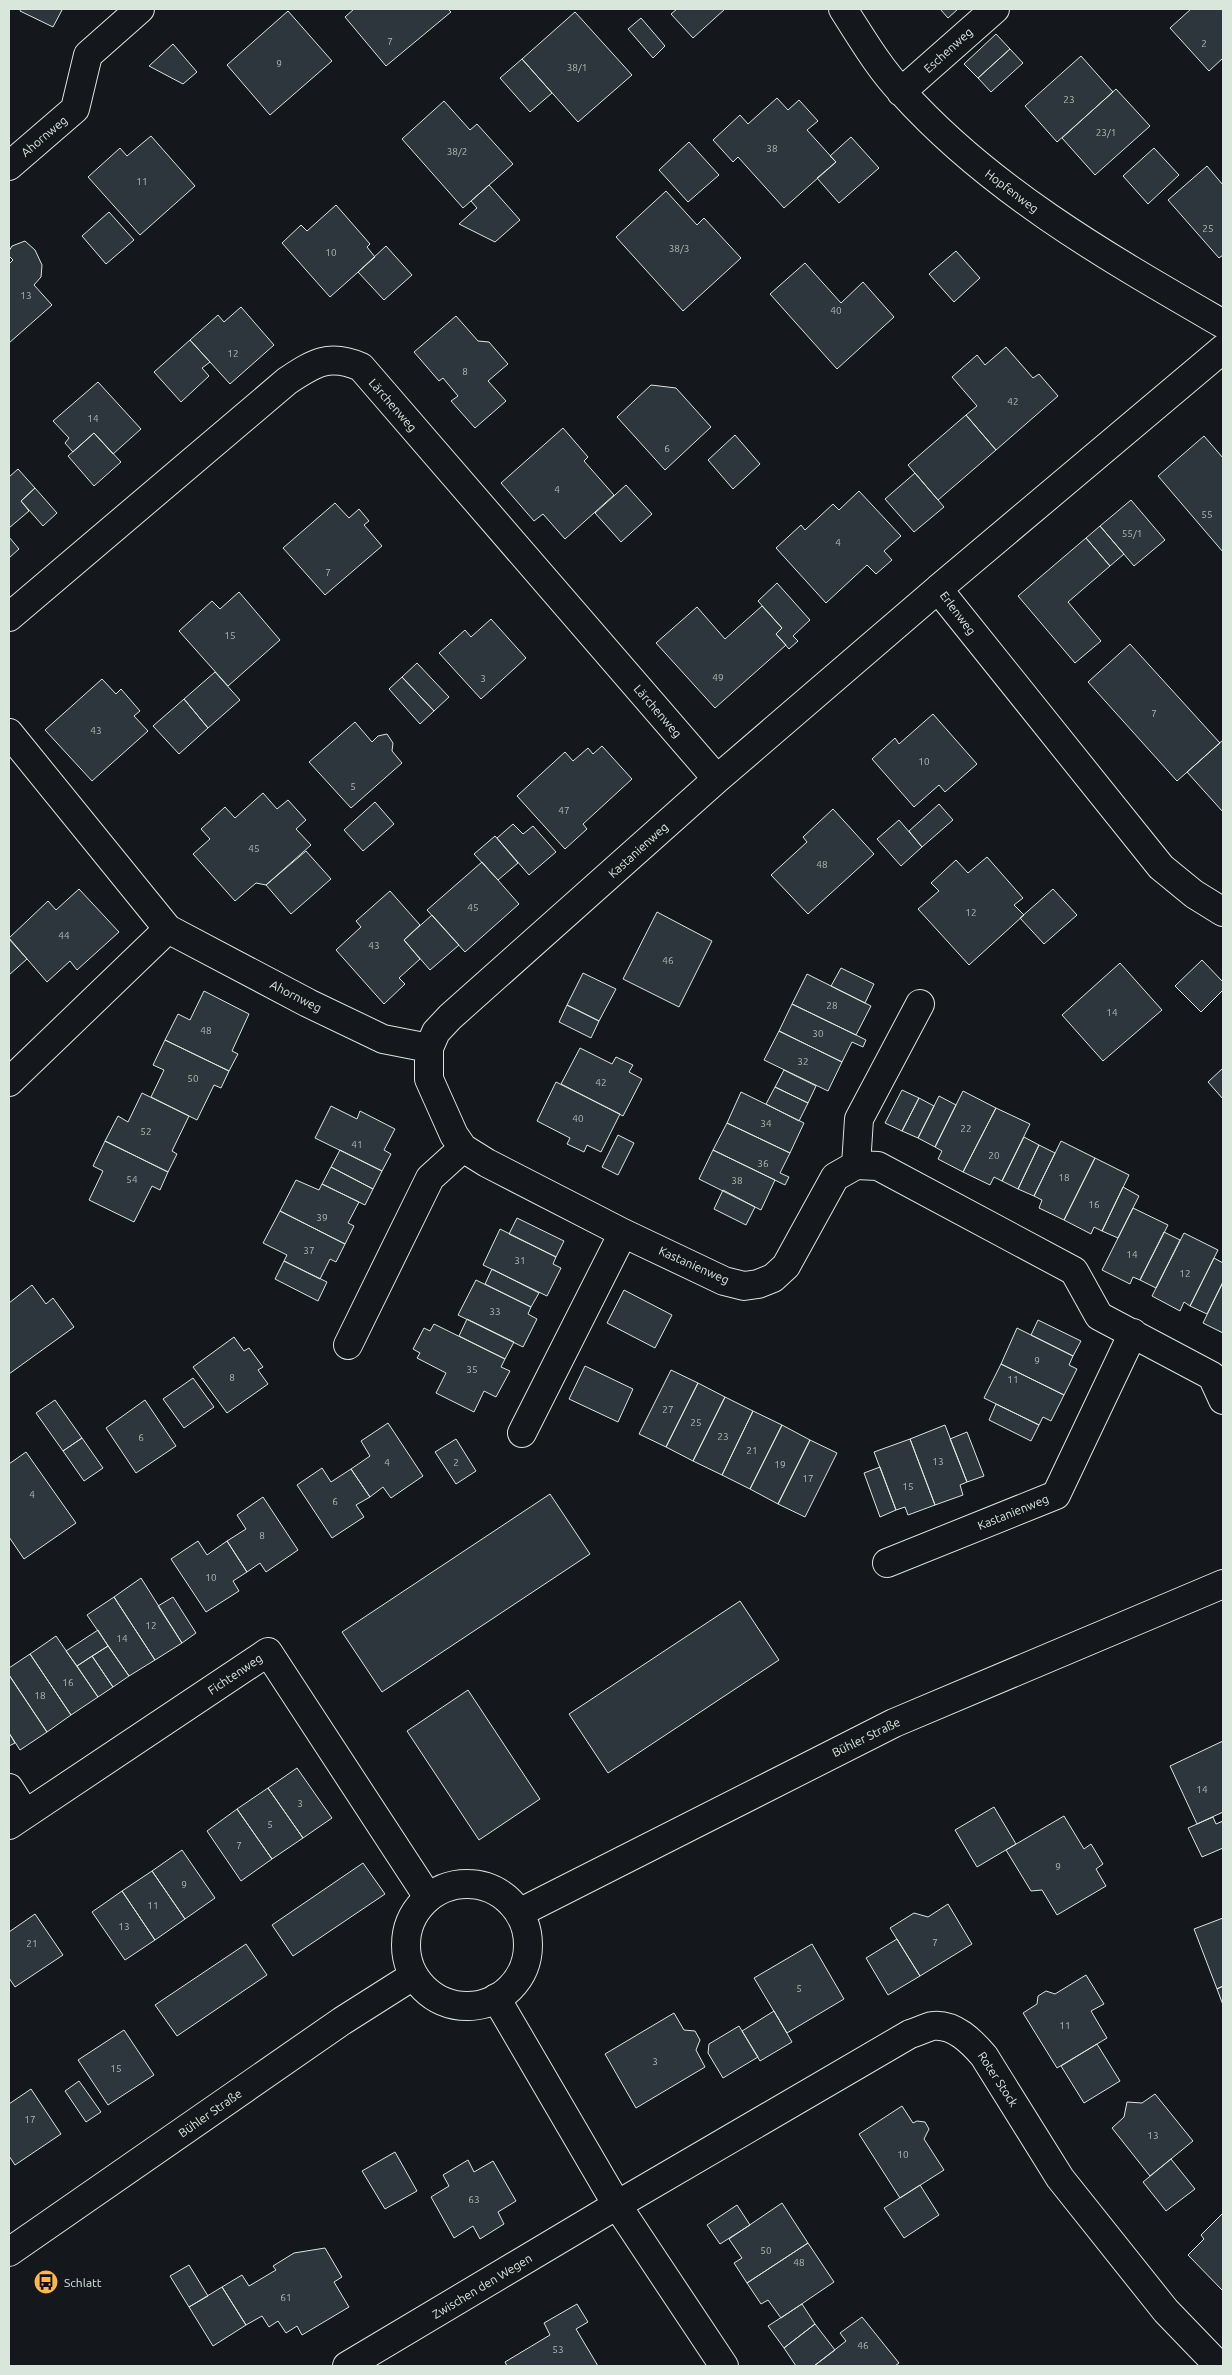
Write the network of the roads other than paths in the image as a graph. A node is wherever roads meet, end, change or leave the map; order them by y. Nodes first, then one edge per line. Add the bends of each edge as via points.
1 (140, 9) edge
2 (843, 9) edge
3 (995, 9) edge
4 (901, 92) junction
5 (9, 166) edge
6 (1223, 324) edge
7 (1223, 349) edge
8 (938, 589) junction
9 (9, 617) edge
10 (9, 732) edge
11 (717, 779) junction
12 (1223, 912) edge
13 (168, 929) junction
14 (920, 1004) dead end
15 (429, 1048) junction
16 (9, 1082) edge
17 (463, 1148) junction
18 (856, 1165) junction
19 (623, 1232) junction
20 (1134, 1333) junction
21 (348, 1345) dead end
22 (1223, 1400) edge
23 (522, 1433) dead end
24 (887, 1563) dead end
25 (1223, 1584) edge
26 (9, 1788) edge
27 (17, 1819) edge
28 (428, 1897) junction
29 (520, 1913) junction
30 (414, 1976) junction
31 (496, 1998) junction
32 (617, 2205) junction
33 (9, 2252) edge
34 (346, 2366) edge
35 (724, 2366) edge
36 (1218, 2366) edge

1 - 5 street, Ahornweg via 88,54 76,109
2 - 4 street, Hopfenweg
3 - 4 street, Eschenweg
4 - 6 street, Hopfenweg via 971,160 1046,216 1131,271
7 - 8 street, Erlenweg
8 - 11 street, Kastanienweg
8 - 12 street, Erlenweg via 1161,866 1194,894
9 - 11 street, Lärchenweg via 287,381 324,361 344,360 361,368
10 - 13 street, Ahornweg
11 - 15 street, Kastanienweg via 450,1017 436,1032
13 - 15 street, Ahornweg via 383,1039
13 - 16 street
14 - 18 street via 859,1119
15 - 17 street, Kastanienweg via 429,1079
17 - 19 street, Kastanienweg via 486,1163
17 - 21 street via 430,1178
18 - 19 street, Kastanienweg via 835,1177 786,1266 772,1278 758,1284 744,1286 724,1281
18 - 20 street via 878,1166 1074,1271 1099,1316
19 - 23 street
20 - 22 street via 1212,1376
20 - 24 street, Kastanienweg via 1056,1495
25 - 29 street, Bühler Straße via 894,1723
26 - 27 street
27 - 28 street, Fichtenweg via 268,1652
28 - 29 street via 451,1885 478,1884 502,1894
28 - 30 street via 414,1914 406,1933 406,1955
29 - 31 street via 528,1936 526,1961 514,1982
30 - 31 street via 425,1990 441,2001 478,2005
30 - 33 street, Bühler Straße via 342,2021
31 - 32 street
32 - 34 street, Zwischen den Wegen
32 - 35 street
32 - 36 street, Roter Stock via 910,2034 933,2026 956,2031 984,2056 1060,2178 1166,2311

